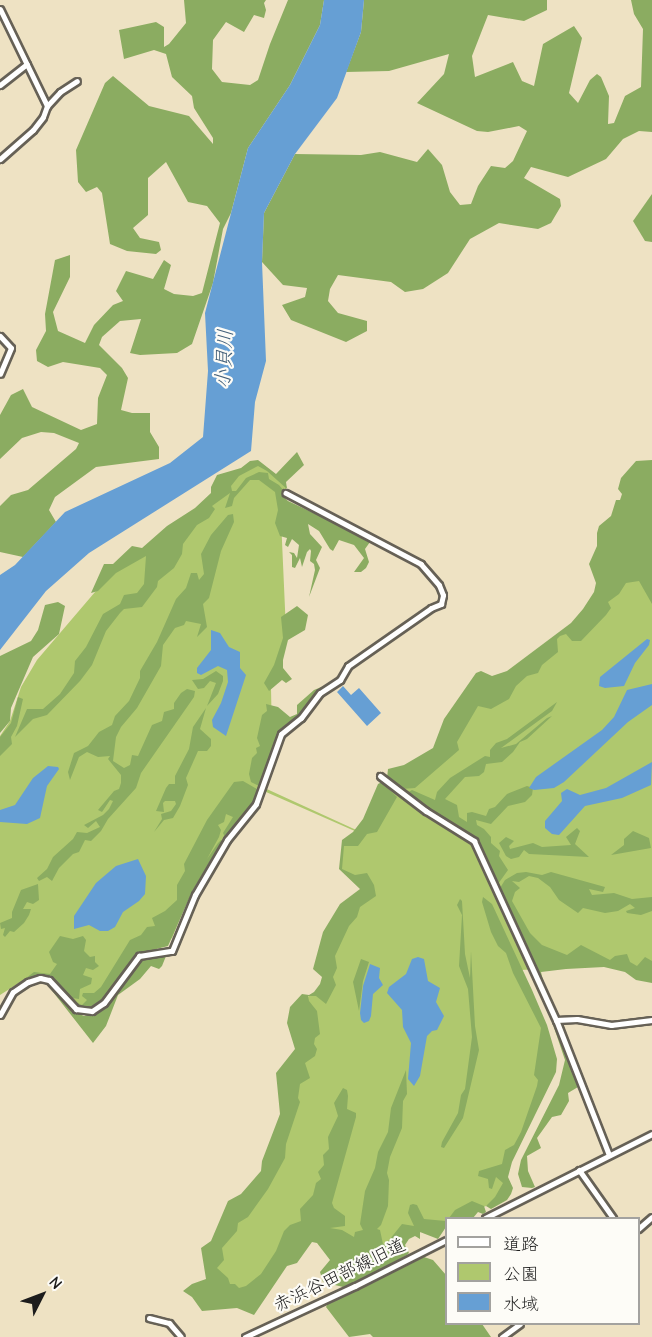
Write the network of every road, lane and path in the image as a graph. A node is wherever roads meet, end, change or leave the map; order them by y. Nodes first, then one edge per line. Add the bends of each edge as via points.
1 (0, 9) edge
2 (27, 64) junction
3 (77, 81) dead end
4 (0, 86) edge
5 (47, 106) junction
6 (0, 159) edge
7 (0, 336) edge
8 (0, 374) edge
9 (286, 493) dead end
10 (380, 776) dead end
11 (0, 1015) edge
12 (556, 1020) junction
13 (652, 1020) edge
14 (652, 1134) edge
15 (609, 1155) junction
16 (579, 1170) junction
17 (487, 1217) edge
18 (612, 1217) edge
19 (652, 1217) edge
20 (640, 1228) edge
21 (445, 1241) edge
22 (149, 1317) dead end
23 (517, 1325) edge
24 (181, 1337) edge
25 (245, 1337) edge
26 (502, 1337) edge

1 - 2 street
2 - 4 street
2 - 5 street
3 - 5 street
5 - 6 street via 33,130
7 - 8 street via 10,348
9 - 11 street via 421,564 439,585 441,604 348,666 340,680 320,693 301,718 280,734 256,804 227,840 195,895 172,951 140,956 104,1003 92,1011 76,1009 49,980 40,978 13,992
10 - 12 street via 474,841
12 - 13 street via 611,1025
12 - 15 street
14 - 15 street
15 - 16 street
16 - 17 street
16 - 18 street
19 - 20 street
21 - 25 street, 赤浜谷田部線旧道
22 - 24 street via 169,1323
23 - 26 street

